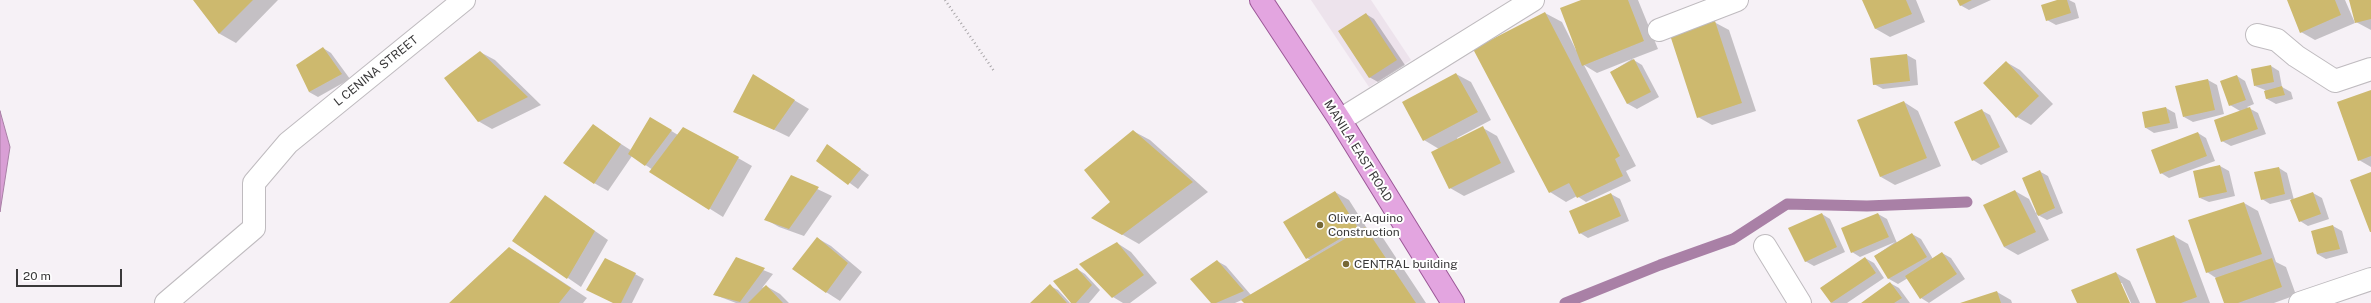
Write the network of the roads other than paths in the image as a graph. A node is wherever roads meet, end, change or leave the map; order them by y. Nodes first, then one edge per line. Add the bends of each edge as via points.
1 (464, 0) edge
2 (1260, 0) edge
3 (1533, 0) edge
4 (1724, 2) edge
5 (1659, 30) dead end
6 (2257, 35) dead end
7 (2371, 69) edge
8 (1340, 120) junction
9 (1765, 246) dead end
10 (2371, 279) edge
11 (166, 303) edge
12 (1453, 303) edge
13 (1800, 303) edge
14 (2300, 303) edge

1 - 11 street, L CENINA STREET via 288,143 254,183 254,228
2 - 8 main road, MANILA EAST ROAD
3 - 8 street
4 - 5 street
6 - 7 street via 2277,40 2296,56 2335,81
8 - 12 main road, MANILA EAST ROAD
9 - 13 street
10 - 14 street

